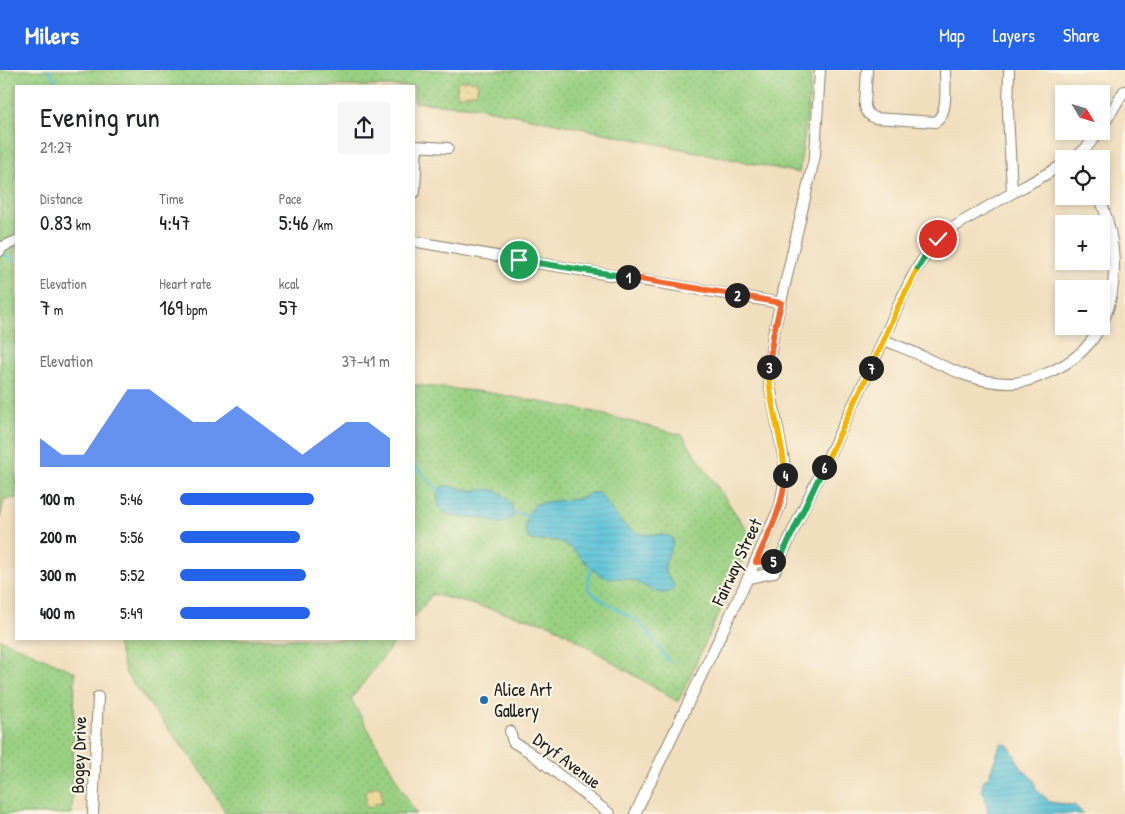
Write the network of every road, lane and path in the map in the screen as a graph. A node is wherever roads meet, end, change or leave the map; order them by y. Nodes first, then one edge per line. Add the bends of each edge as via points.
1 (820, 70) edge
2 (867, 70) edge
3 (945, 70) edge
4 (1009, 70) edge
5 (1124, 91) edge
6 (1110, 115) edge
7 (1093, 140) edge
8 (415, 146) edge
9 (448, 148) dead end
10 (1084, 150) edge
11 (1055, 169) edge
12 (415, 192) edge
13 (1012, 192) junction
14 (1104, 205) edge
15 (15, 242) edge
16 (415, 242) edge
17 (1, 249) edge
18 (781, 303) junction
19 (884, 340) junction
20 (779, 561) junction
21 (756, 562) junction
22 (748, 578) junction
23 (98, 697) dead end
24 (510, 731) dead end
25 (94, 814) edge
26 (610, 814) edge
27 (635, 814) edge

1 - 18 street, Fairway Street via 815,155
2 - 3 street via 865,106 869,115 935,122 944,108
4 - 13 street
5 - 6 street
7 - 10 street
8 - 9 street
8 - 12 street
11 - 13 street
13 - 19 street via 938,239 916,271
14 - 19 street via 1117,237 1119,253 1120,270 1114,302 1100,331 1085,349 1057,369 1012,383 970,378
15 - 17 street
16 - 18 street
18 - 21 street, Fairway Street via 768,368 785,477 780,506
19 - 20 street
20 - 21 street
20 - 22 street via 773,573
21 - 22 street, Fairway Street
22 - 27 street, Fairway Street
23 - 25 street, Bogey Drive
24 - 26 street, Dryf Avenue via 513,742

